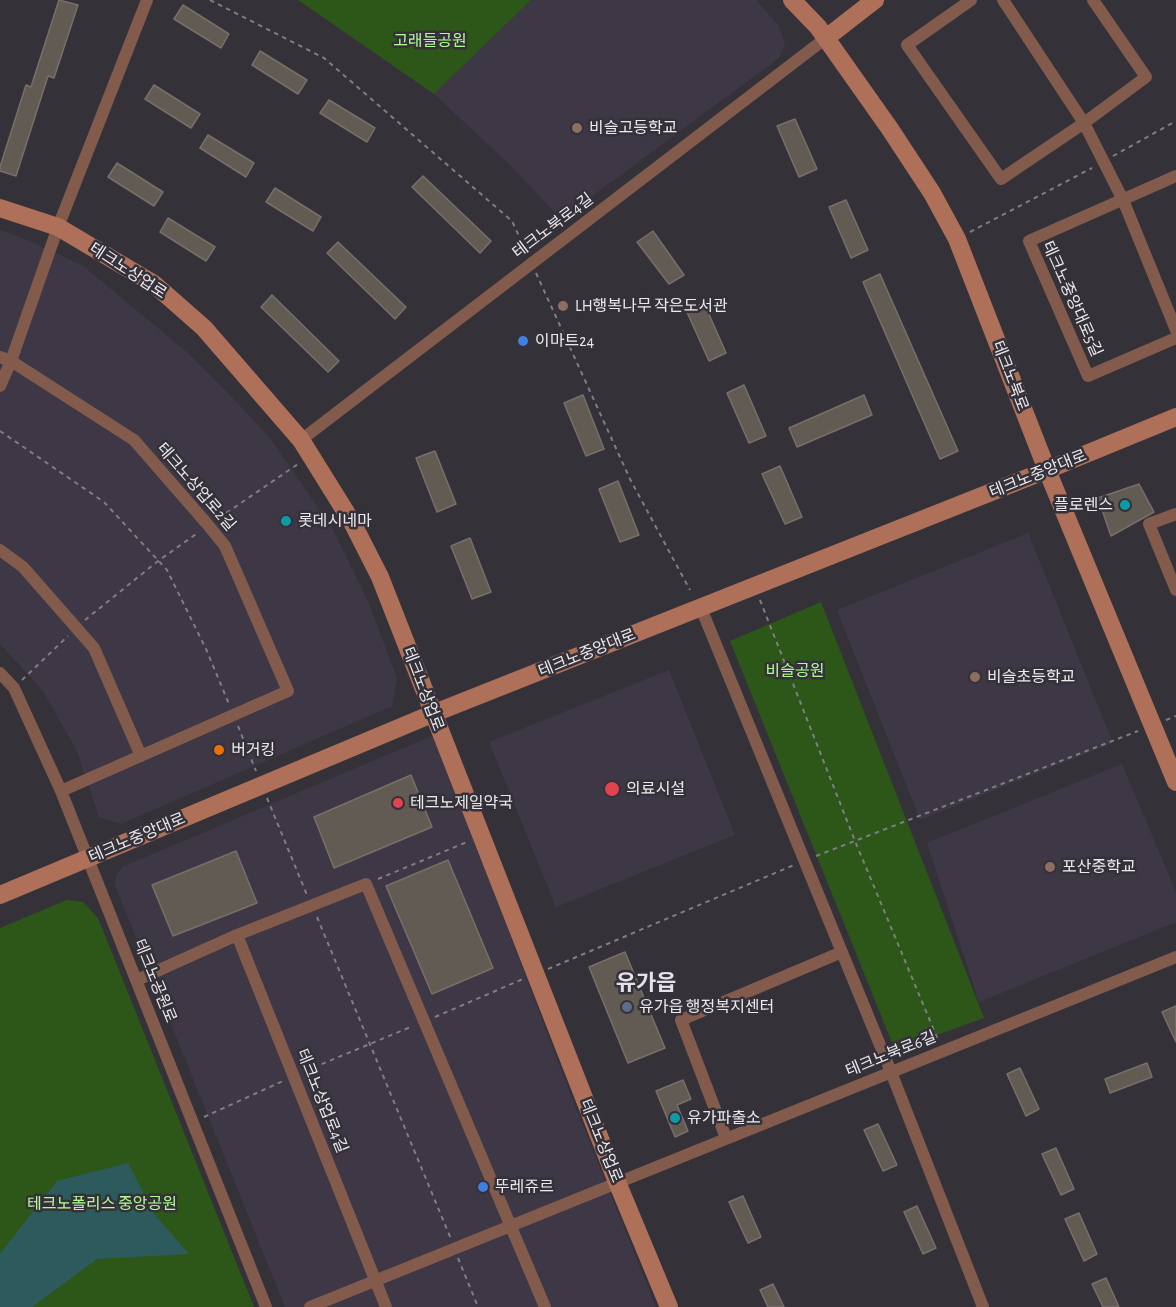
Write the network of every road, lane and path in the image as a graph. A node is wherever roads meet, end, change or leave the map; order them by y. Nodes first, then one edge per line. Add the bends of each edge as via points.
1 (147, 0) edge
2 (210, 0) edge
3 (792, 0) edge
4 (875, 0) edge
5 (970, 0) edge
6 (1003, 0) edge
7 (1093, 0) edge
8 (826, 38) junction
9 (1176, 121) edge
10 (1084, 123) junction
11 (1104, 162) junction
12 (1176, 176) edge
13 (1124, 200) junction
14 (0, 208) edge
15 (58, 227) junction
16 (957, 239) junction
17 (527, 253) dead end
18 (532, 264) dead end
19 (1176, 330) edge
20 (1176, 338) edge
21 (6, 359) edge
22 (0, 386) edge
23 (1176, 417) edge
24 (0, 431) edge
25 (306, 448) junction
26 (1047, 471) junction
27 (1176, 514) edge
28 (208, 525) junction
29 (0, 550) edge
30 (158, 561) junction
31 (755, 586) junction
32 (690, 590) dead end
33 (1176, 590) edge
34 (701, 608) junction
35 (76, 628) junction
36 (0, 673) edge
37 (14, 688) junction
38 (432, 714) junction
39 (234, 715) junction
40 (1176, 716) edge
41 (1153, 725) junction
42 (141, 756) junction
43 (1176, 782) edge
44 (262, 786) junction
45 (62, 791) junction
46 (480, 836) junction
47 (855, 841) junction
48 (88, 859) junction
49 (804, 861) junction
50 (366, 884) junction
51 (0, 895) edge
52 (311, 904) dead end
53 (315, 914) dead end
54 (237, 935) junction
55 (842, 952) junction
56 (1176, 957) edge
57 (535, 974) junction
58 (137, 980) junction
59 (425, 1021) junction
60 (369, 1043) junction
61 (943, 1051) junction
62 (891, 1072) junction
63 (294, 1076) junction
64 (193, 1122) junction
65 (726, 1138) junction
66 (617, 1182) junction
67 (512, 1225) junction
68 (454, 1248) junction
69 (376, 1280) junction
70 (266, 1307) edge
71 (309, 1307) edge
72 (386, 1307) edge
73 (478, 1307) edge
74 (545, 1307) edge
75 (669, 1307) edge
76 (983, 1307) edge

1 - 15 street
2 - 17 path via 324,58 512,221
3 - 8 main road, 테크노북로
4 - 8 main road
5 - 10 street via 906,45 1001,179
6 - 10 street
7 - 10 street via 1146,77
8 - 16 main road, 테크노북로 via 932,193
8 - 25 street, 테크노북로4길
9 - 11 path
10 - 11 street
11 - 13 street
11 - 16 path
12 - 13 street, 테크노중앙대로5길
13 - 19 street
13 - 20 street, 테크노중앙대로5길 via 1029,241 1088,376
14 - 15 main road, 테크노상업로
15 - 21 street
15 - 25 main road, 테크노상업로 via 154,284 204,328
16 - 26 main road, 테크노북로
18 - 32 path via 630,479
21 - 22 street
21 - 28 street, 테크노상업로2길 via 134,440
23 - 26 main road, 테크노중앙대로
24 - 30 path via 104,502
25 - 28 path
25 - 38 main road, 테크노상업로 via 352,522 380,577
26 - 31 main road, 테크노중앙대로
26 - 41 main road, 테크노북로
27 - 33 street via 1149,524
28 - 30 path
28 - 39 street, 테크노상업로2길 via 225,546 288,691
29 - 35 street via 23,567
30 - 35 path
30 - 39 path via 167,570 206,649
31 - 34 main road, 테크노중앙대로
31 - 47 path
34 - 38 main road, 테크노중앙대로
34 - 49 street
35 - 37 path
35 - 42 street via 94,648
36 - 37 street, 테크노공원로
37 - 45 street, 테크노공원로
38 - 44 main road, 테크노중앙대로
38 - 46 main road, 테크노상업로
39 - 42 street
39 - 44 path
40 - 41 path
41 - 43 main road, 테크노북로
41 - 47 path
42 - 45 street
44 - 48 main road, 테크노중앙대로
44 - 52 path
45 - 48 street, 테크노공원로
46 - 50 path
46 - 57 main road, 테크노상업로
47 - 49 path
47 - 61 path
48 - 51 main road, 테크노중앙대로
48 - 58 street, 테크노공원로
49 - 55 street
49 - 57 path
50 - 54 street
50 - 59 street
53 - 60 path
54 - 58 street
54 - 63 street, 테크노상업로4길
55 - 62 street
55 - 65 street via 681,1020
56 - 61 street, 테크노북로6길
57 - 59 path
57 - 66 main road, 테크노상업로
58 - 64 street, 테크노공원로
59 - 60 path
59 - 67 street
60 - 63 path
60 - 68 path
61 - 62 street, 테크노북로6길
62 - 65 street, 테크노북로6길
62 - 76 street
63 - 64 path
63 - 69 street, 테크노상업로4길
64 - 70 street, 테크노공원로
65 - 66 street, 테크노북로6길
66 - 67 street
66 - 75 main road, 테크노상업로
67 - 68 street
67 - 74 street
68 - 69 street
68 - 73 path
69 - 71 street
69 - 72 street, 테크노상업로4길

